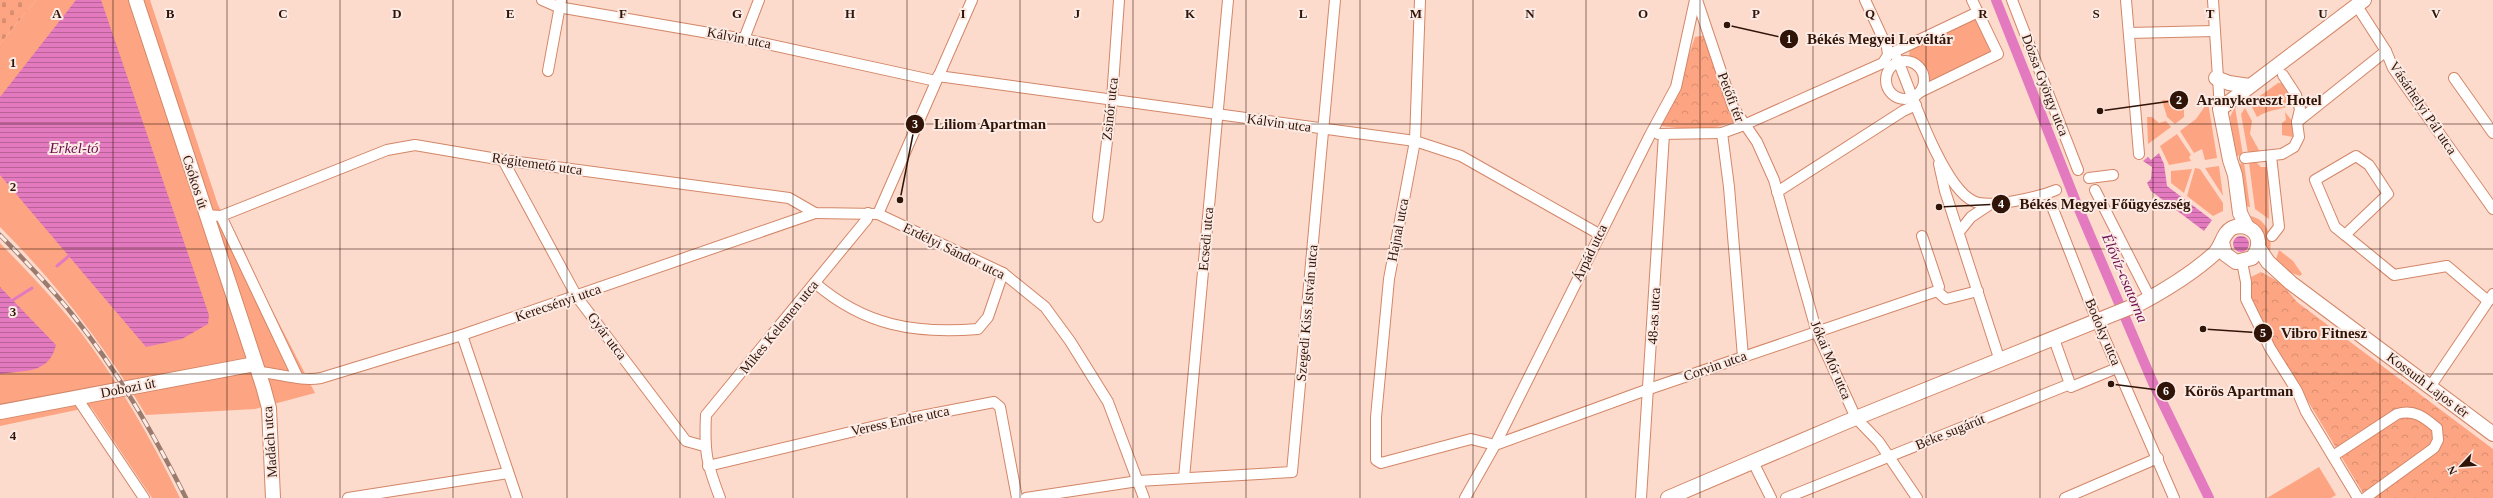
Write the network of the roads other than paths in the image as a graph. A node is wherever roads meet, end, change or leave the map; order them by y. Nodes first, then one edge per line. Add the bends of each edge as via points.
1 (136, 0) edge
2 (542, 0) edge
3 (759, 0) edge
4 (972, 0) edge
5 (1119, 0) edge
6 (1228, 0) edge
7 (1335, 0) edge
8 (1420, 0) edge
9 (1696, 0) edge
10 (1865, 0) edge
11 (1972, 0) edge
12 (2012, 0) edge
13 (2126, 0) edge
14 (2213, 0) edge
15 (560, 3) edge
16 (2360, 3) edge
17 (1978, 12) junction
18 (1705, 24) junction
19 (1689, 26) junction
20 (2214, 31) junction
21 (2129, 33) junction
22 (744, 39) junction
23 (2386, 51) junction
24 (1896, 58) junction
25 (548, 71) dead end
26 (2283, 75) dead end
27 (2216, 78) junction
28 (2454, 78) dead end
29 (937, 79) junction
30 (2249, 86) junction
31 (1916, 98) junction
32 (1112, 99) junction
33 (2220, 109) junction
34 (1218, 114) junction
35 (2297, 122) junction
36 (1744, 125) junction
37 (1324, 130) junction
38 (1722, 133) junction
39 (2493, 133) edge
40 (1664, 134) junction
41 (1650, 135) junction
42 (1415, 141) junction
43 (1936, 150) junction
44 (2139, 154) dead end
45 (2271, 156) junction
46 (2245, 158) dead end
47 (503, 160) junction
48 (2230, 160) junction
49 (2078, 170) dead end
50 (2113, 175) dead end
51 (2089, 178) dead end
52 (2056, 190) dead end
53 (2095, 190) dead end
54 (1777, 192) junction
55 (1989, 205) junction
56 (2054, 209) dead end
57 (2493, 209) edge
58 (815, 213) junction
59 (873, 213) junction
60 (205, 215) junction
61 (221, 216) junction
62 (1098, 217) dead end
63 (2247, 227) junction
64 (1959, 232) junction
65 (1599, 234) junction
66 (2345, 235) junction
67 (1922, 236) dead end
68 (2272, 236) dead end
69 (2225, 237) junction
70 (2258, 248) junction
71 (2240, 261) junction
72 (1003, 273) junction
73 (815, 283) junction
74 (2176, 283) junction
75 (2291, 283) junction
76 (1937, 291) junction
77 (1978, 291) junction
78 (577, 297) junction
79 (2490, 297) edge
80 (2145, 301) junction
81 (2097, 321) junction
82 (1817, 333) junction
83 (462, 335) junction
84 (2054, 339) junction
85 (1743, 357) junction
86 (2000, 361) junction
87 (256, 368) junction
88 (2117, 368) junction
89 (298, 378) junction
90 (2070, 384) junction
91 (2430, 387) junction
92 (1650, 389) junction
93 (77, 398) junction
94 (0, 412) edge
95 (1856, 418) junction
96 (2490, 432) edge
97 (1495, 445) junction
98 (704, 446) junction
99 (2333, 456) junction
100 (1889, 457) junction
101 (2158, 458) junction
102 (1753, 462) junction
103 (708, 466) junction
104 (508, 473) junction
105 (1184, 478) junction
106 (1138, 481) junction
107 (144, 498) edge
108 (273, 498) edge
109 (348, 498) edge
110 (517, 498) edge
111 (720, 498) edge
112 (1017, 498) edge
113 (1026, 498) edge
114 (1144, 498) edge
115 (1465, 498) edge
116 (1641, 498) edge
117 (1668, 498) edge
118 (1771, 498) edge
119 (1786, 498) edge
120 (1917, 498) edge
121 (2065, 498) edge
122 (2174, 498) edge
123 (2358, 498) edge
124 (2365, 498) edge

1 - 60 street, Csókos út
2 - 15 street, Kálvin utca
3 - 22 street
4 - 29 street, Mikes Kelemen utca
5 - 32 street, Zsinór utca
6 - 34 street, Ecsedi utca
7 - 37 street, Szegedi Kiss István utca
8 - 42 street, Hajnal utca
9 - 18 street, Petőfi tér
9 - 19 street, Árpád utca
10 - 36 street via 1888,46 1888,55 1883,63
11 - 17 street
12 - 49 street, Dózsa György utca
13 - 21 street
14 - 20 street
15 - 22 street, Kálvin utca
15 - 25 street
16 - 23 street, Vásárhelyi Pál utca
16 - 30 street
17 - 24 street
17 - 31 street via 1998,54
18 - 19 street
18 - 36 street, Petőfi tér via 1733,107
19 - 41 street, Árpád utca via 1676,87
20 - 21 street
20 - 27 street
21 - 44 street
22 - 29 street, Kálvin utca
23 - 35 street
23 - 57 street, Vásárhelyi Pál utca via 2393,68
24 - 31 street
24 - 31 street via 1914,63 1922,71 1924,82
24 - 31 street via 1887,75 1888,88 1897,97
26 - 35 street via 2298,102 2300,109
27 - 30 street
27 - 33 street
28 - 39 street
29 - 32 street, Kálvin utca
29 - 59 street, Mikes Kelemen utca
30 - 33 street
31 - 43 street
31 - 54 street via 1883,123
32 - 34 street, Kálvin utca
32 - 62 street, Zsinór utca
33 - 48 street
34 - 37 street, Kálvin utca
34 - 105 street, Ecsedi utca
35 - 45 street via 2299,137 2294,147 2282,154
36 - 38 street, Petőfi tér
36 - 54 street, Jókai Mór utca via 1757,142
37 - 42 street, Kálvin utca
37 - 105 street, Szegedi Kiss István utca via 1292,472
38 - 40 street, Petőfi tér
38 - 85 street
40 - 41 street, Petőfi tér
40 - 92 street, 48-as utca
41 - 65 street, Árpád utca
42 - 65 street, Kálvin utca via 1461,156
42 - 97 street, Hajnal utca via 1389,279 1376,418 1376,460 1381,463 1471,439
43 - 55 street via 1962,195 1974,202
43 - 64 street
45 - 46 street
45 - 68 street via 2279,227
47 - 58 street, Régitemető utca via 789,198
47 - 61 street, Régitemető utca via 415,145 387,150
47 - 78 street, Gyár utca
48 - 63 street via 2235,175 2240,214
48 - 69 street via 2228,176 2231,221
50 - 51 street
52 - 55 street
53 - 80 street
54 - 82 street, Jókai Mór utca
55 - 64 street via 1971,217
56 - 81 street, Bodoky utca
58 - 59 street, Régitemető utca
58 - 78 street, Kerecsényi utca
59 - 72 street, Erdélyi Sándor utca
59 - 73 street, Mikes Kelemen utca
60 - 61 street, Régitemető utca
60 - 87 street, Csókos út
61 - 89 street
63 - 69 street via 2236,226
63 - 70 street via 2256,234
64 - 77 street
65 - 97 street, Árpád utca
66 - 66 street via 2335,227 2315,180 2356,156 2369,165 2388,194
66 - 79 street via 2394,275 2447,266
67 - 76 street via 1939,287
69 - 71 street via 2225,254
69 - 74 street via 2216,252
70 - 71 street via 2256,254
70 - 75 street, Kossuth Lajos tér via 2268,262
71 - 74 street via 2210,263
71 - 75 street, Kossuth Lajos tér
71 - 99 street via 2246,282 2244,294 2249,306 2270,348
72 - 73 street via 988,317 978,329 949,332 897,327 853,310
72 - 106 street, Erdélyi Sándor utca via 1045,307 1070,341 1108,402
73 - 98 street, Mikes Kelemen utca via 706,416
74 - 80 street
75 - 91 street, Kossuth Lajos tér
76 - 77 street via 1946,299
76 - 82 street, Corvin utca
77 - 86 street
78 - 83 street, Kerecsényi utca
78 - 98 street, Gyár utca via 686,441
79 - 91 street
80 - 81 street
81 - 84 street
81 - 88 street, Bodoky utca
82 - 85 street, Corvin utca
82 - 95 street, Jókai Mór utca
83 - 89 street, Kerecsényi utca via 321,378
83 - 104 street
84 - 86 street
84 - 90 street
85 - 92 street, Corvin utca
86 - 95 street
87 - 89 street, Kerecsényi utca
87 - 93 street, Dobozi út
87 - 108 street, Madách utca via 269,408
88 - 90 street, Béke sugárút via 2071,387
88 - 101 street, Bodoky utca
90 - 100 street, Béke sugárút
91 - 96 street, Kossuth Lajos tér
92 - 97 street, Corvin utca
92 - 116 street, 48-as utca
93 - 94 street, Dobozi út
93 - 107 street
95 - 100 street, Jókai Mór utca via 1880,442
95 - 102 street
97 - 115 street, Árpád utca
98 - 103 street
99 - 123 street
99 - 124 street via 2397,414 2406,411 2421,415 2437,428 2438,440 2434,448
100 - 119 street, Béke sugárút
100 - 120 street, Jókai Mór utca
101 - 121 street
101 - 122 street, Bodoky utca
102 - 117 street
102 - 118 street
103 - 111 street
103 - 112 street, Veress Endre utca via 901,420 994,402 1000,407
104 - 109 street
104 - 110 street
105 - 106 street, Szegedi Kiss István utca
106 - 113 street, Szegedi Kiss István utca
106 - 114 street, Erdélyi Sándor utca

